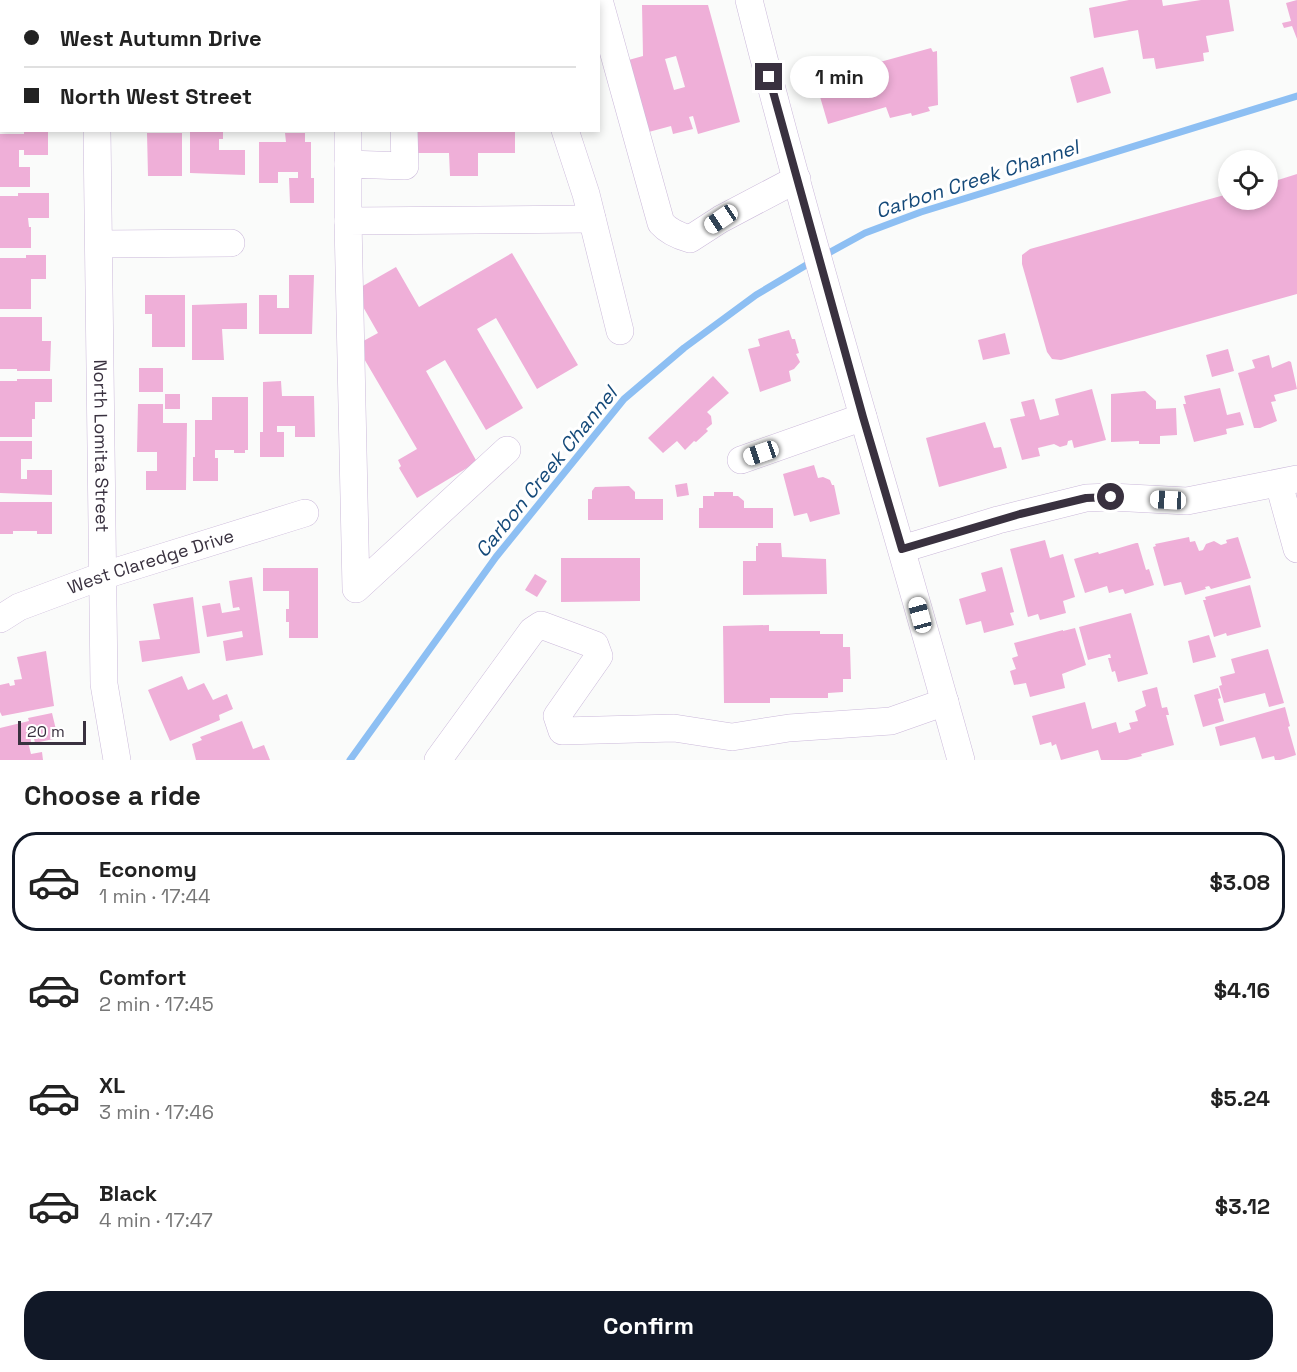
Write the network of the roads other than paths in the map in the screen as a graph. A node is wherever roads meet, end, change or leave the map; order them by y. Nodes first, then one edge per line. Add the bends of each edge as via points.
1 (749, 0) edge
2 (601, 7) edge
3 (97, 132) edge
4 (348, 132) edge
5 (404, 132) edge
6 (566, 132) edge
7 (348, 164) junction
8 (797, 179) junction
9 (592, 219) junction
10 (348, 221) junction
11 (231, 243) dead end
12 (99, 244) junction
13 (620, 331) dead end
14 (863, 417) junction
15 (507, 450) dead end
16 (741, 460) dead end
17 (1288, 481) edge
18 (304, 513) dead end
19 (902, 549) junction
20 (1297, 549) edge
21 (102, 576) junction
22 (0, 619) edge
23 (945, 702) junction
24 (731, 748) edge
25 (117, 760) edge
26 (438, 760) edge
27 (961, 760) edge

1 - 8 street
2 - 8 street via 661,223 666,228 690,239
3 - 12 street, North Lomita Street
4 - 7 street
5 - 7 street via 405,166
6 - 9 street
7 - 10 street
8 - 14 street
9 - 10 street
9 - 13 street
10 - 15 street via 356,589
11 - 12 street
12 - 21 street, North Lomita Street
14 - 16 street
14 - 19 street
17 - 19 street via 1187,501 1086,498
17 - 20 street
18 - 21 street, West Claredge Drive
19 - 23 street
21 - 22 street, West Claredge Drive via 19,607
21 - 25 street, North Lomita Street via 104,684
23 - 24 street via 891,721 789,728
23 - 27 street
24 - 26 street via 674,728 562,731 557,716 599,656 595,645 541,625 531,631

